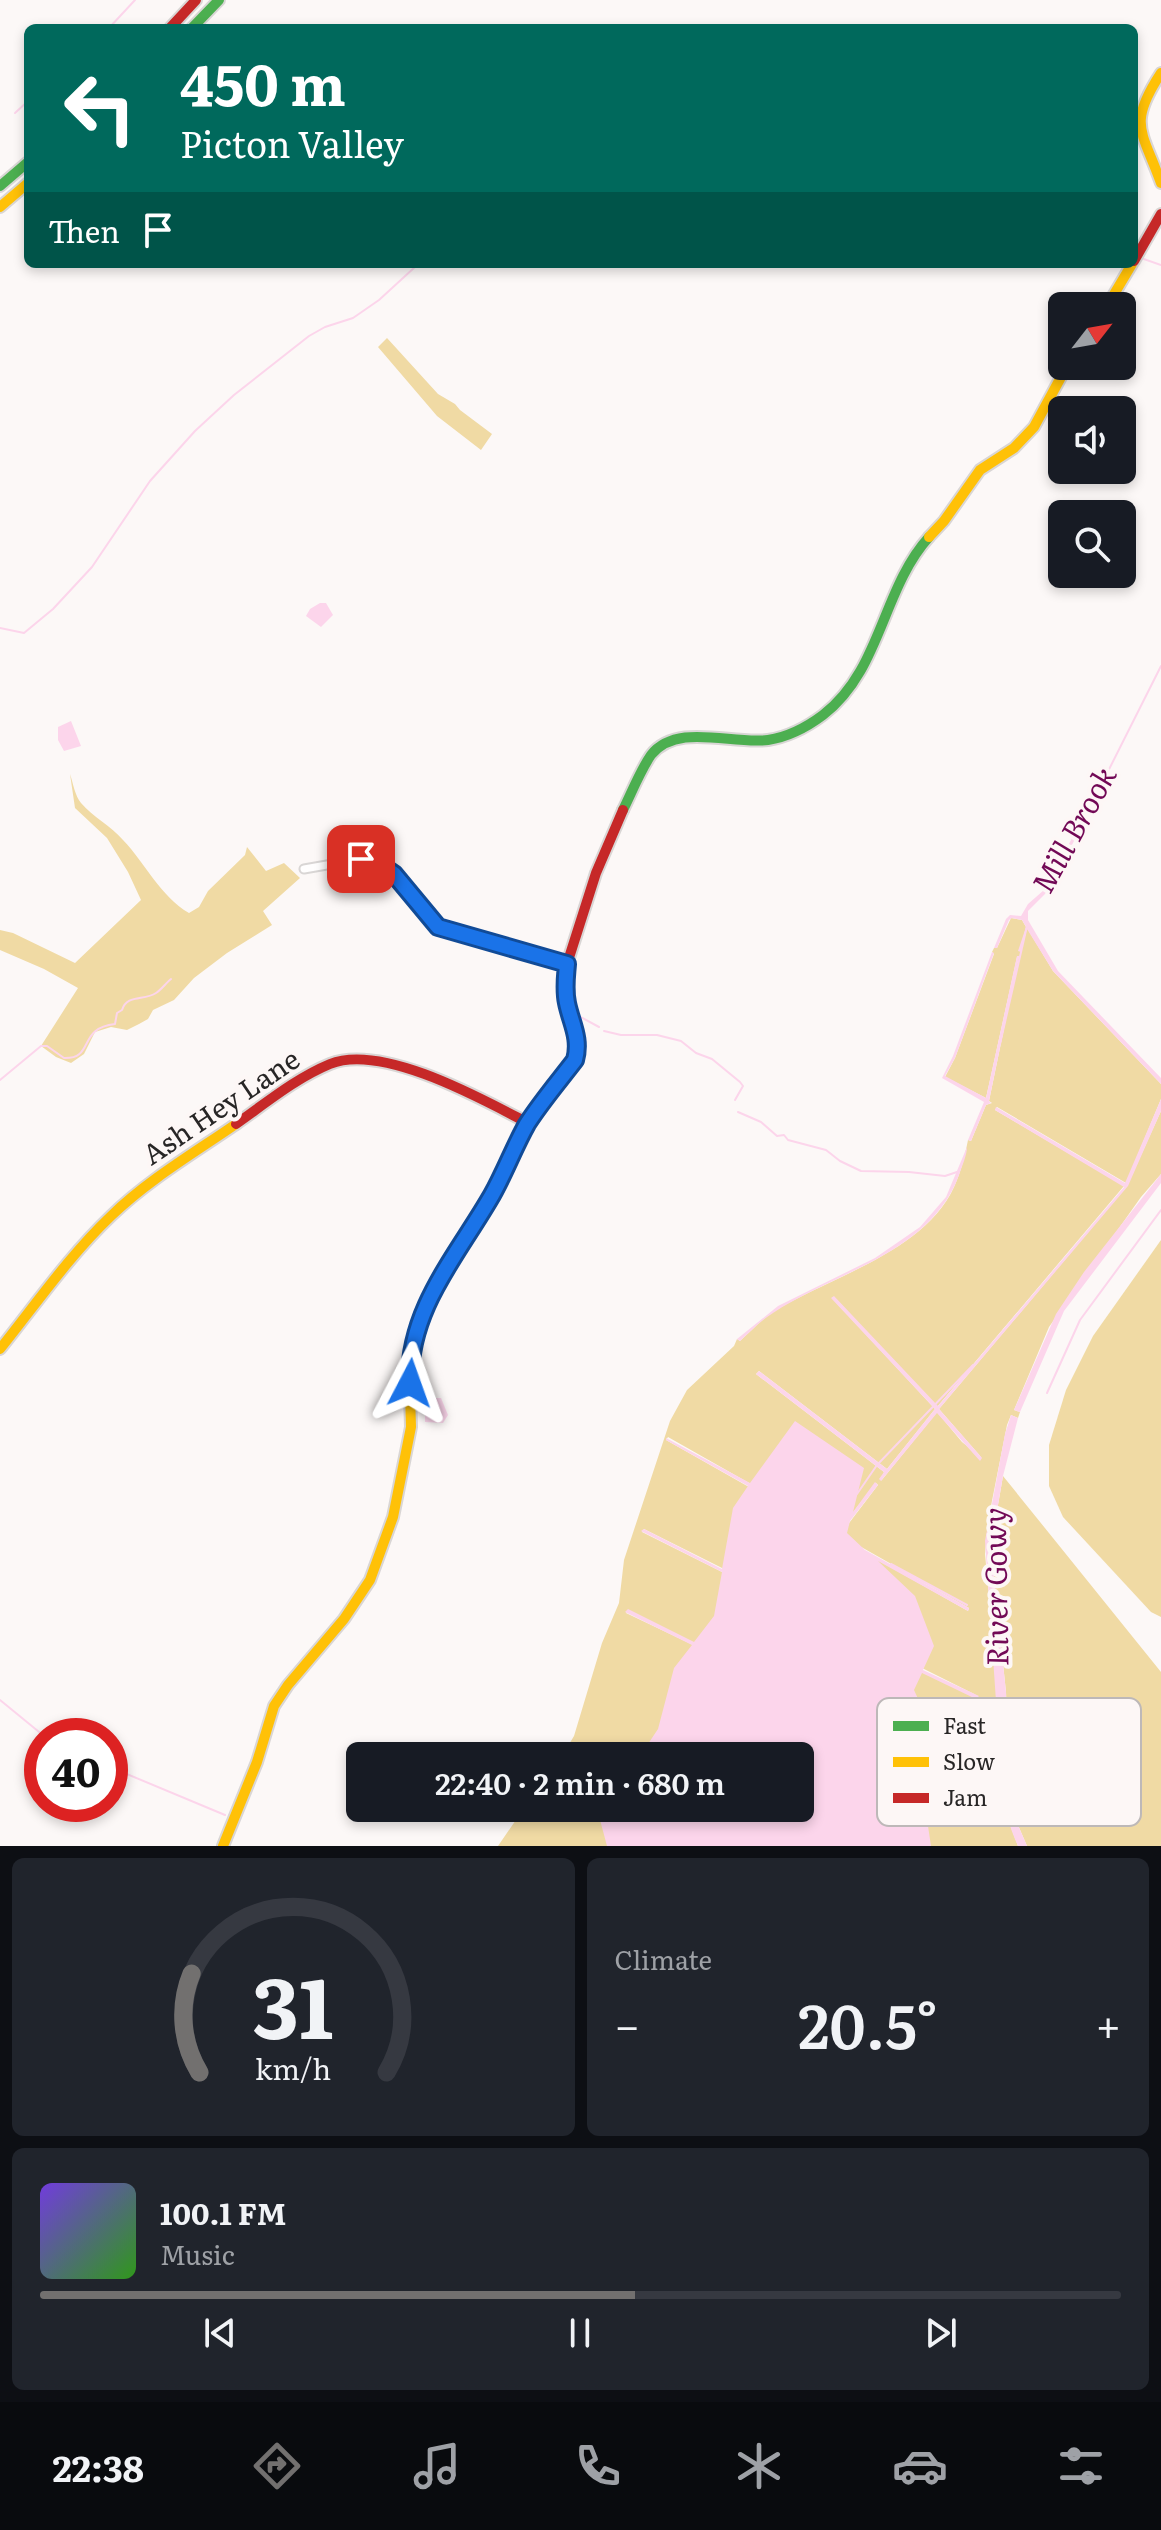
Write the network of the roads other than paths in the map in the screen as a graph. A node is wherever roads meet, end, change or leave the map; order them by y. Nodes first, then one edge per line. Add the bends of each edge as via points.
1 (196, 0) edge
2 (219, 0) edge
3 (174, 24) edge
4 (196, 24) edge
5 (1161, 73) edge
6 (24, 165) edge
7 (1161, 183) edge
8 (0, 186) edge
9 (24, 186) edge
10 (0, 207) edge
11 (1161, 214) edge
12 (1138, 253) edge
13 (1129, 268) edge
14 (1115, 292) edge
15 (1060, 380) edge
16 (304, 869) dead end
17 (567, 964) junction
18 (528, 1123) junction
19 (0, 1349) edge
20 (223, 1846) edge

1 - 3 main road
2 - 4 main road
5 - 7 main road via 1142,103 1138,122
6 - 8 main road
9 - 10 main road
11 - 12 main road
13 - 14 main road
15 - 17 main road via 1023,441 975,474 916,553 869,659 840,699 811,723 781,738 683,737 652,754 609,838
16 - 17 street via 361,859 378,863 394,874 438,927
17 - 18 main road via 564,988 576,1032 575,1060
18 - 19 main road, Ash Hey Lane via 429,1076 379,1062 333,1063 152,1182 111,1216
18 - 20 main road via 416,1326 409,1361 411,1427 393,1517 370,1580 274,1706

